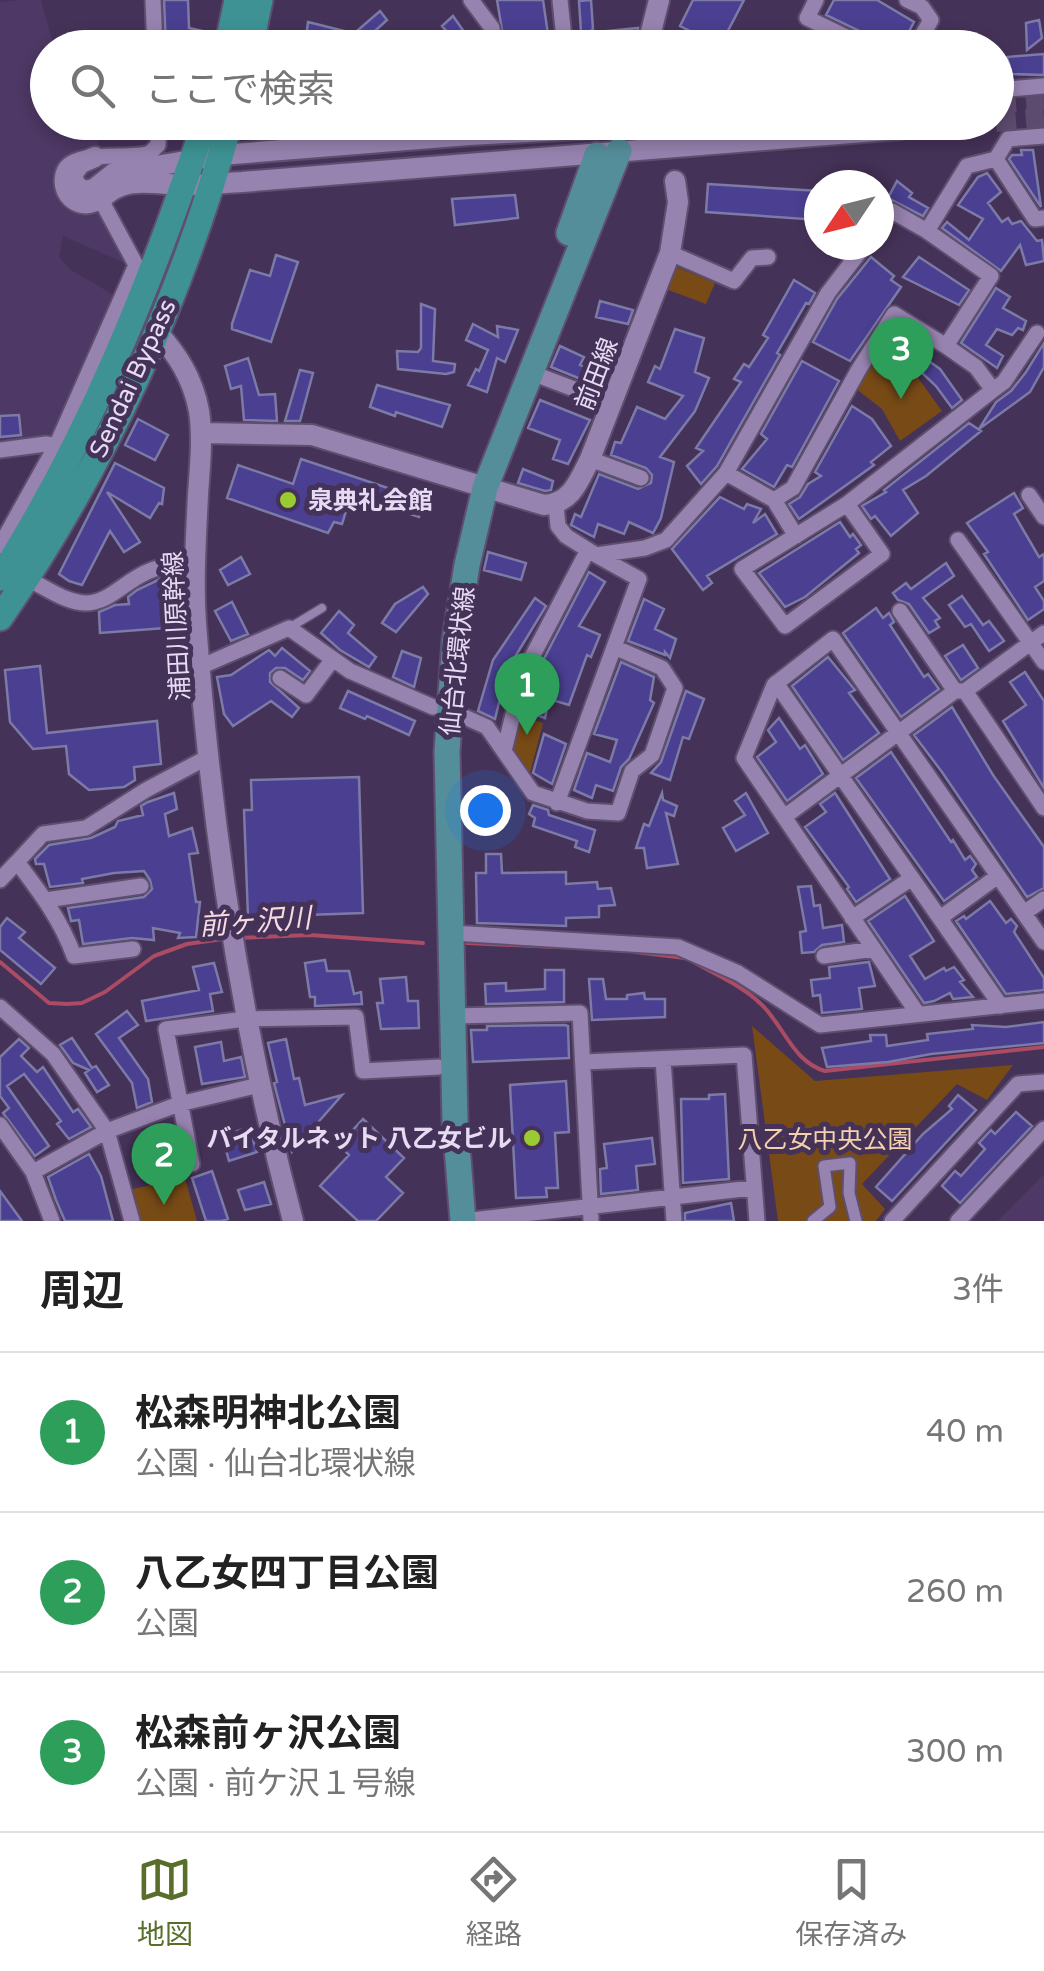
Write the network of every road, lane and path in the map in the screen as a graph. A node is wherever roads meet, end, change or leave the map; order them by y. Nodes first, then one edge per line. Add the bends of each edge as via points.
1 (152, 0) edge
2 (238, 0) edge
3 (260, 0) edge
4 (471, 0) edge
5 (560, 0) edge
6 (658, 0) edge
7 (816, 0) edge
8 (907, 0) edge
9 (154, 30) edge
10 (231, 30) edge
11 (254, 30) edge
12 (492, 30) edge
13 (563, 30) edge
14 (651, 30) edge
15 (832, 30) edge
16 (925, 30) edge
17 (1044, 86) edge
18 (1014, 89) edge
19 (1044, 136) edge
20 (1014, 139) edge
21 (158, 140) edge
22 (200, 140) edge
23 (225, 140) edge
24 (412, 140) edge
25 (611, 140) edge
26 (1008, 140) edge
27 (221, 155) junction
28 (95, 157) junction
29 (996, 159) junction
30 (193, 160) junction
31 (675, 181) dead end
32 (210, 184) junction
33 (182, 185) junction
34 (101, 200) junction
35 (894, 212) edge
36 (1044, 218) edge
37 (926, 230) junction
38 (670, 253) junction
39 (768, 257) dead end
40 (853, 260) edge
41 (157, 332) junction
42 (1036, 334) dead end
43 (946, 346) junction
44 (532, 373) junction
45 (993, 390) junction
46 (611, 403) junction
47 (202, 433) junction
48 (65, 448) junction
49 (0, 450) edge
50 (590, 459) junction
51 (726, 474) junction
52 (641, 478) dead end
53 (480, 486) junction
54 (1029, 495) dead end
55 (774, 500) junction
56 (847, 504) junction
57 (556, 505) junction
58 (1044, 517) edge
59 (796, 536) junction
60 (958, 540) dead end
61 (0, 546) edge
62 (592, 552) junction
63 (194, 568) junction
64 (8, 576) edge
65 (322, 608) dead end
66 (900, 611) dead end
67 (0, 618) edge
68 (289, 628) junction
69 (1038, 638) edge
70 (614, 647) junction
71 (333, 659) junction
72 (1044, 662) edge
73 (200, 667) junction
74 (280, 678) dead end
75 (776, 683) junction
76 (960, 691) junction
77 (441, 708) junction
78 (898, 733) junction
79 (504, 751) junction
80 (210, 756) junction
81 (840, 776) junction
82 (557, 803) junction
83 (1044, 808) edge
84 (784, 817) junction
85 (17, 862) junction
86 (998, 876) junction
87 (912, 878) junction
88 (0, 880) edge
89 (141, 886) dead end
90 (1044, 899) edge
91 (46, 900) junction
92 (1024, 912) junction
93 (852, 918) junction
94 (940, 918) junction
95 (452, 933) junction
96 (1044, 942) edge
97 (133, 949) dead end
98 (874, 949) junction
99 (824, 956) dead end
100 (1044, 1001) edge
101 (0, 1006) edge
102 (1001, 1006) junction
103 (918, 1014) junction
104 (453, 1016) junction
105 (245, 1019) junction
106 (663, 1059) junction
107 (584, 1062) junction
108 (439, 1067) junction
109 (1044, 1082) edge
110 (259, 1085) junction
111 (179, 1104) junction
112 (0, 1125) edge
113 (1044, 1129) edge
114 (106, 1131) junction
115 (192, 1164) dead end
116 (32, 1172) junction
117 (752, 1188) junction
118 (670, 1197) junction
119 (590, 1214) edge
120 (52, 1221) edge
121 (132, 1221) edge
122 (293, 1221) edge
123 (448, 1221) edge
124 (462, 1221) edge
125 (674, 1221) edge
126 (757, 1221) edge
127 (813, 1221) edge
128 (856, 1221) edge
129 (892, 1221) edge
130 (958, 1221) edge

1 - 9 street
2 - 10 highway
3 - 11 highway
4 - 12 street
5 - 13 street
6 - 14 street
7 - 15 street via 807,18
8 - 16 street via 931,20
17 - 18 street
19 - 20 street
21 - 28 street via 150,153
22 - 30 highway, Sendai Bypass
23 - 27 highway, Sendai Bypass
24 - 27 street
25 - 32 street
25 - 44 main road, 仙台北環状線
25 - 53 main road, 仙台北環状線
26 - 29 street
27 - 30 street
27 - 32 highway, Sendai Bypass
28 - 30 street via 72,174 84,191 114,173
28 - 34 street via 71,162 62,179 76,205
29 - 36 street via 1034,219
29 - 37 street via 967,166
30 - 33 highway, Sendai Bypass
31 - 38 street, 前田線
32 - 33 street
32 - 41 highway, Sendai Bypass
33 - 34 street via 124,184
33 - 48 highway, Sendai Bypass via 111,370
34 - 48 street via 136,265
35 - 37 street
37 - 43 street via 991,276
38 - 39 street via 734,281 752,258
38 - 46 street, 前田線
40 - 51 street
41 - 47 street, 浦田川原幹線 via 190,378
41 - 64 highway, Sendai Bypass via 111,430
42 - 45 street
43 - 45 street via 976,367
43 - 55 street via 894,314 793,488
44 - 46 street
44 - 53 main road, 仙台北環状線
45 - 56 street
46 - 50 street, 前田線
47 - 53 street via 312,436
47 - 63 street, 浦田川原幹線
48 - 49 street
48 - 61 street
48 - 64 highway, Sendai Bypass
50 - 52 street
50 - 57 street, 前田線 via 575,489
51 - 55 street
51 - 62 street via 666,540
53 - 57 street
53 - 77 main road, 仙台北環状線 via 452,567 440,642
54 - 58 street
55 - 59 street
56 - 59 street
56 - 59 street via 882,554 785,626 742,570
57 - 62 street via 558,526
60 - 69 street
62 - 70 street via 639,579
62 - 79 street via 523,674
63 - 64 street via 154,568 90,603
63 - 73 street, 浦田川原幹線
64 - 67 highway, Sendai Bypass
65 - 68 lane
66 - 76 street
68 - 71 street
68 - 73 street
69 - 72 street
69 - 76 street
70 - 82 street
70 - 82 street via 662,668 676,688 652,755 632,771 618,813
71 - 74 street via 306,695
71 - 77 street
73 - 80 street, 浦田川原幹線
75 - 78 street via 833,639
75 - 81 street
75 - 84 street via 744,758
76 - 78 street
76 - 83 street
77 - 79 street via 487,727
77 - 95 main road, 仙台北環状線
77 - 108 main road, 仙台北環状線
78 - 81 street
78 - 86 street
79 - 82 street via 534,792
80 - 85 street via 86,828 43,834
80 - 105 street, 浦田川原幹線
81 - 84 street
81 - 87 street
84 - 93 street
85 - 88 street
85 - 91 street
86 - 92 street
86 - 94 street
87 - 93 street
87 - 94 street
89 - 91 street
90 - 92 street
91 - 97 street via 74,956
92 - 96 street
93 - 98 street
94 - 102 street
95 - 103 street via 678,946 738,972 820,1025
95 - 104 main road, 仙台北環状線
98 - 99 street
98 - 103 street
100 - 102 street
101 - 114 street via 53,1054
102 - 103 street
104 - 107 street via 580,1013
104 - 124 main road, 仙台北環状線
105 - 108 street via 356,1017 364,1071
105 - 110 street
105 - 111 street via 166,1029
106 - 107 street
106 - 117 street via 744,1055
106 - 118 street
107 - 119 street
108 - 123 main road, 仙台北環状線
109 - 129 street via 1018,1084
110 - 111 street
110 - 122 street
111 - 114 street
111 - 115 street
112 - 116 street
113 - 130 street
114 - 116 street
114 - 121 street
116 - 120 street
117 - 118 street
117 - 126 street
118 - 119 street
118 - 125 street
119 - 124 street
127 - 128 street via 830,1207 824,1166 850,1163

